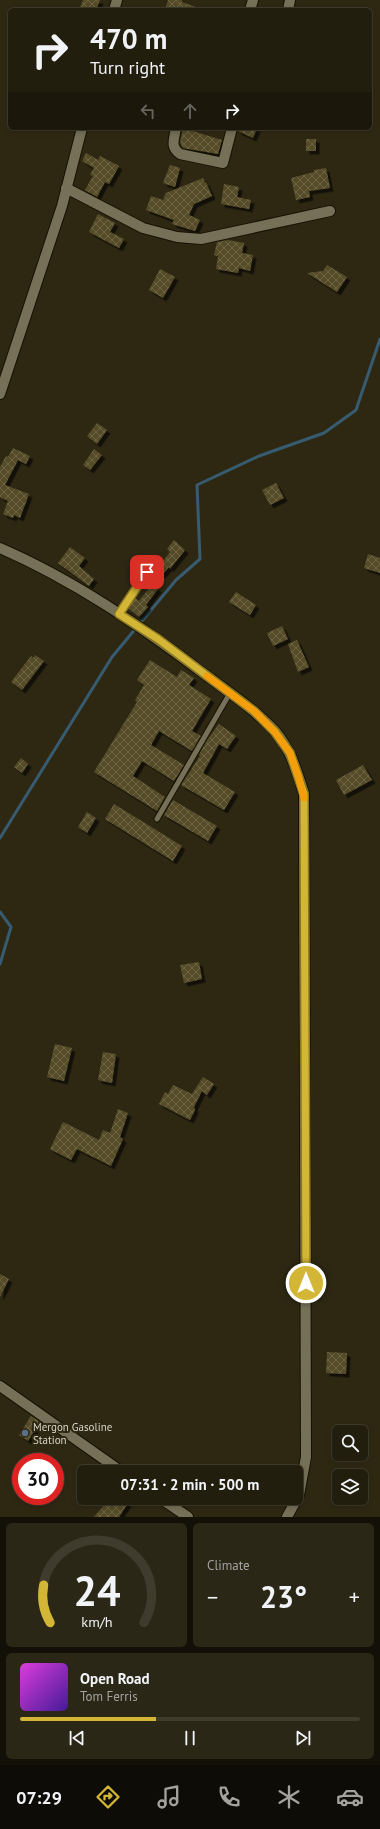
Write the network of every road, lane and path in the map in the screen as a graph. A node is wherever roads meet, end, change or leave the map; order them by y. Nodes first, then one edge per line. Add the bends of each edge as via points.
1 (81, 130) edge
2 (176, 130) edge
3 (231, 130) edge
4 (66, 188) junction
5 (330, 211) dead end
6 (0, 394) edge
7 (0, 548) edge
8 (147, 572) dead end
9 (119, 614) junction
10 (230, 693) junction
11 (157, 819) dead end
12 (0, 1386) edge
13 (112, 1465) edge
14 (170, 1505) edge
15 (188, 1517) edge
16 (286, 1517) edge

1 - 4 street
2 - 3 street via 172,146 180,154 223,163
4 - 5 street via 143,228 177,237 201,239
4 - 6 street
7 - 9 street via 82,591
8 - 9 lane
9 - 10 street via 158,639
10 - 11 lane
10 - 16 street via 254,711 283,742 290,753 304,794 306,1457 299,1495
12 - 13 street
14 - 15 street

